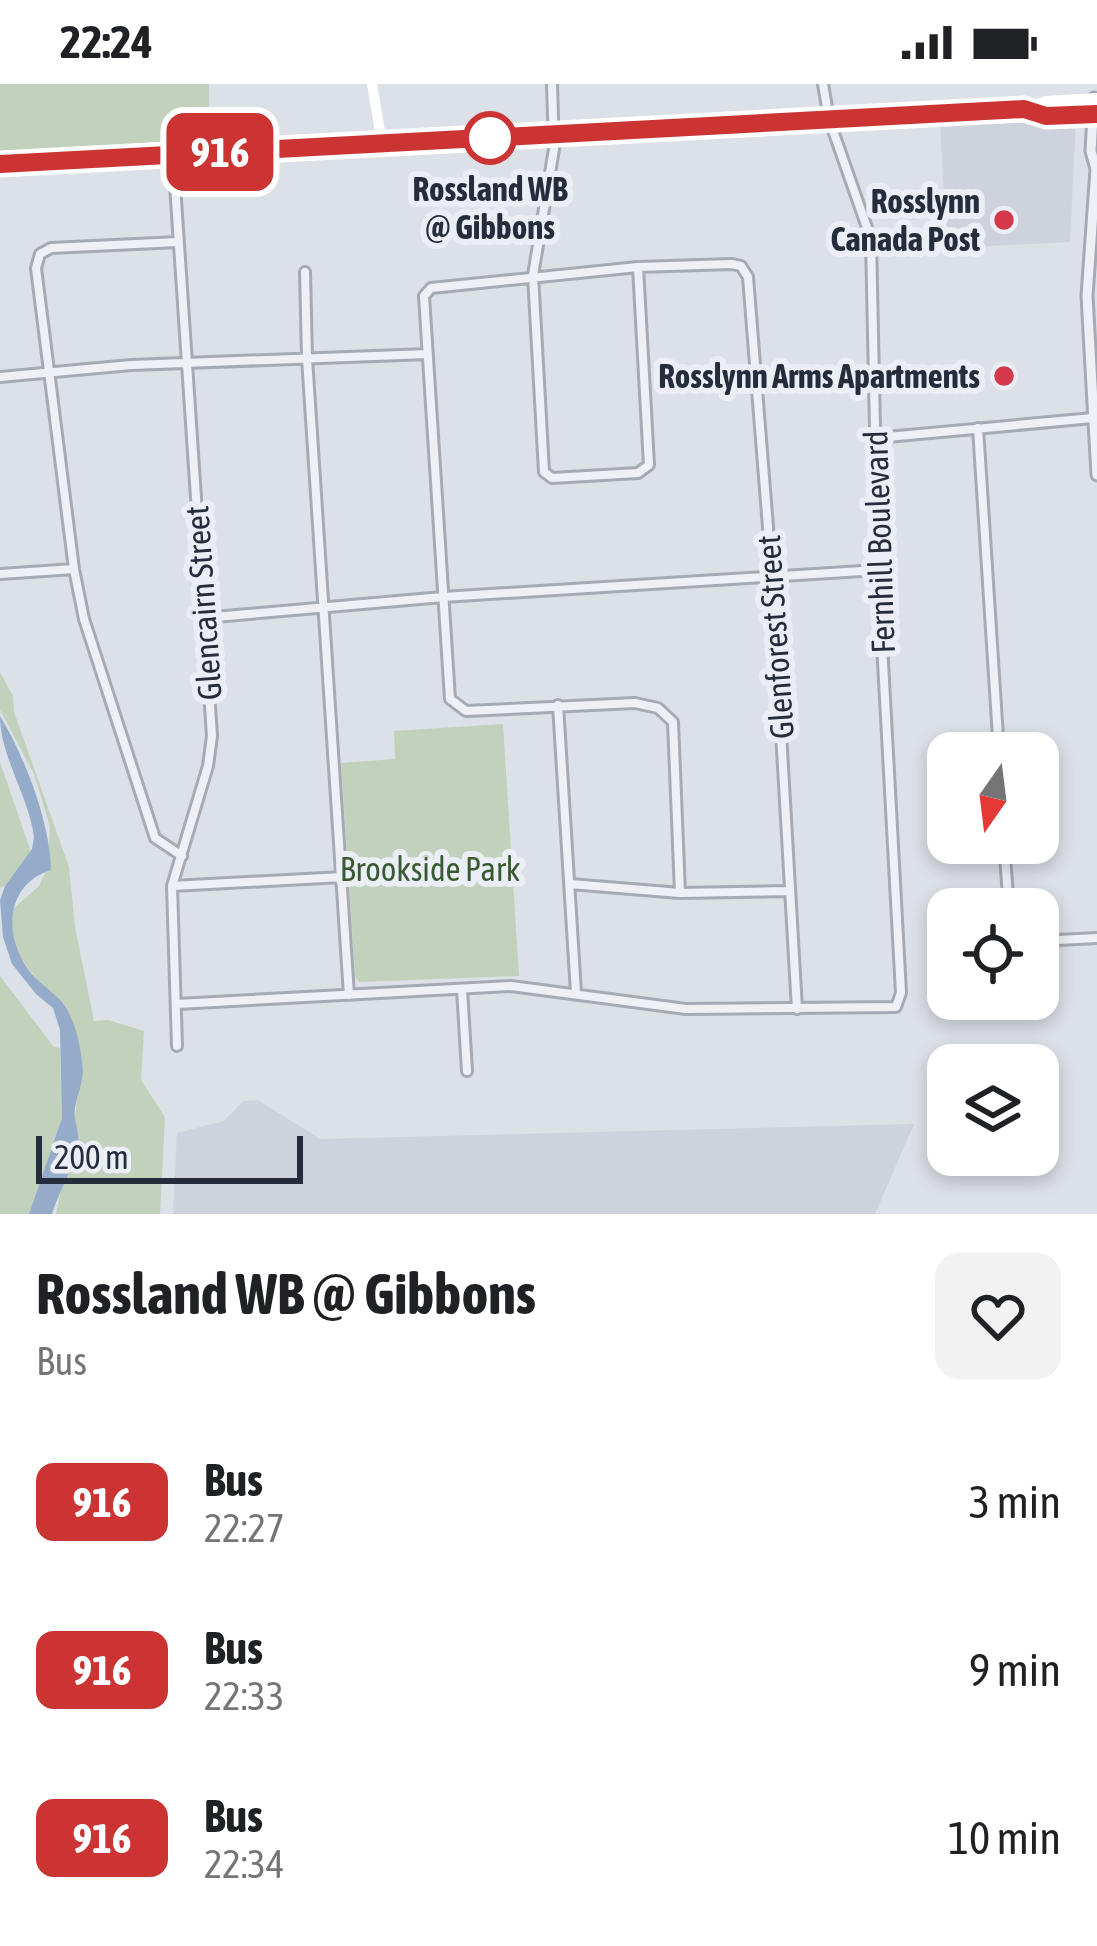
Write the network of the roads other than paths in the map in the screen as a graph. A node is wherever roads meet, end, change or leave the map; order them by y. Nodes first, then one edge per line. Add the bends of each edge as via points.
1 (372, 84) edge
2 (551, 84) edge
3 (823, 84) edge
4 (1095, 84) edge
5 (1096, 98) edge
6 (1024, 109) junction
7 (1095, 114) edge
8 (829, 119) junction
9 (554, 134) junction
10 (382, 143) junction
11 (173, 154) junction
12 (0, 164) edge
13 (1096, 167) edge
14 (178, 242) junction
15 (638, 267) junction
16 (305, 272) dead end
17 (533, 275) junction
18 (428, 354) junction
19 (307, 358) junction
20 (188, 365) junction
21 (48, 374) junction
22 (0, 377) edge
23 (1093, 418) junction
24 (978, 428) junction
25 (876, 438) junction
26 (1097, 475) edge
27 (74, 568) junction
28 (878, 570) junction
29 (0, 574) edge
30 (772, 577) junction
31 (443, 597) junction
32 (326, 609) junction
33 (203, 618) junction
34 (558, 705) junction
35 (998, 732) edge
36 (182, 856) junction
37 (343, 877) junction
38 (570, 884) junction
39 (172, 886) junction
40 (790, 891) junction
41 (680, 893) junction
42 (1097, 938) edge
43 (1059, 940) edge
44 (462, 989) junction
45 (576, 993) junction
46 (349, 995) junction
47 (177, 1004) junction
48 (797, 1009) junction
49 (177, 1046) dead end
50 (467, 1071) dead end

1 - 10 main road
2 - 9 street
3 - 8 street, Fernhill Boulevard
4 - 5 main road
5 - 6 main road
5 - 7 street
6 - 7 main road
6 - 8 main road
7 - 13 street
8 - 9 main road
8 - 25 street, Fernhill Boulevard via 871,239
9 - 10 main road
9 - 17 street
10 - 11 main road
11 - 12 main road
11 - 14 street, Glencairn Street
13 - 23 street via 1088,296
14 - 20 street, Glencairn Street
14 - 21 street via 40,254
15 - 17 street
15 - 17 street via 649,465 638,473 544,472
15 - 30 street, Glenforest Street via 741,266 748,277
16 - 19 street
17 - 18 street via 431,288 424,296
18 - 19 street
18 - 31 street
19 - 20 street
19 - 32 street
20 - 21 street
20 - 33 street, Glencairn Street
21 - 22 street
21 - 27 street
23 - 24 street
23 - 26 street
24 - 25 street
24 - 35 street
25 - 28 street, Fernhill Boulevard
27 - 29 street
27 - 36 street via 155,838
28 - 30 street
28 - 48 street, Fernhill Boulevard via 901,994 896,1007
30 - 31 street
30 - 40 street, Glenforest Street
31 - 32 street
31 - 34 street via 449,699 466,711
32 - 33 street
32 - 37 street
33 - 36 street, Glencairn Street via 212,736
34 - 38 street
34 - 41 street via 635,703 673,722
36 - 39 street, Glencairn Street
37 - 39 street
37 - 46 street
38 - 41 street
38 - 45 street
39 - 47 street, Glencairn Street
40 - 41 street
40 - 48 street, Glenforest Street
42 - 43 street
44 - 45 street
44 - 46 street
44 - 50 street
45 - 48 street via 686,1009
46 - 47 street
47 - 49 street, Glencairn Street

